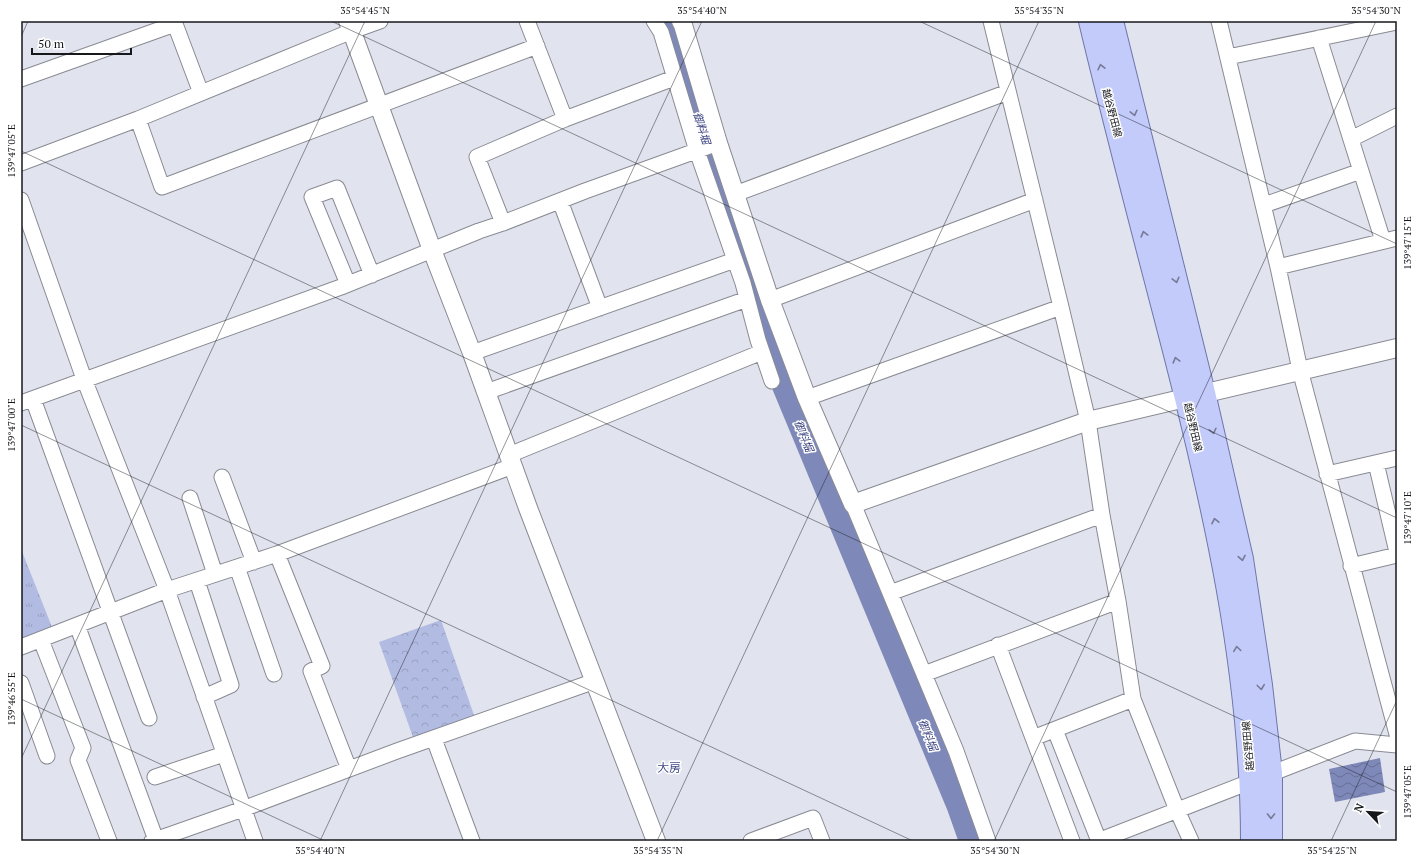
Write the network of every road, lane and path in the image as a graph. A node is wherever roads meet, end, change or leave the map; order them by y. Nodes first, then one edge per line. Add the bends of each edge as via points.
1 (380, 21) edge
2 (527, 21) edge
3 (654, 21) edge
4 (681, 21) edge
5 (991, 21) edge
6 (1090, 21) edge
7 (1112, 21) edge
8 (1219, 21) edge
9 (1397, 22) edge
10 (350, 26) edge
11 (1319, 38) junction
12 (537, 46) junction
13 (1228, 57) junction
14 (674, 78) junction
15 (21, 79) edge
16 (1008, 92) junction
17 (200, 94) junction
18 (379, 105) junction
19 (1397, 116) edge
20 (138, 119) junction
21 (565, 119) junction
22 (1351, 139) junction
23 (708, 147) junction
24 (21, 163) edge
25 (1361, 171) junction
26 (735, 194) junction
27 (21, 200) edge
28 (1035, 200) junction
29 (1264, 205) junction
30 (562, 206) dead end
31 (503, 223) junction
32 (1390, 240) edge
33 (432, 250) junction
34 (735, 260) junction
35 (1278, 267) junction
36 (372, 275) junction
37 (348, 284) junction
38 (747, 299) junction
39 (770, 300) junction
40 (1061, 307) junction
41 (600, 308) junction
42 (1397, 348) edge
43 (762, 352) junction
44 (472, 353) junction
45 (1300, 370) junction
46 (84, 379) junction
47 (772, 381) dead end
48 (486, 392) junction
49 (1195, 395) junction
50 (807, 398) junction
51 (27, 401) edge
52 (1088, 421) junction
53 (1397, 458) edge
54 (512, 461) junction
55 (1376, 463) junction
56 (1327, 474) junction
57 (222, 477) dead end
58 (190, 498) dead end
59 (853, 504) junction
60 (1102, 515) junction
61 (1397, 553) edge
62 (277, 554) junction
63 (254, 562) junction
64 (1351, 566) junction
65 (237, 567) junction
66 (216, 574) junction
67 (196, 581) junction
68 (167, 590) junction
69 (890, 593) junction
70 (1118, 601) junction
71 (110, 612) junction
72 (77, 625) junction
73 (40, 640) junction
74 (998, 646) junction
75 (21, 647) edge
76 (274, 674) dead end
77 (924, 674) junction
78 (595, 681) junction
79 (21, 683) edge
80 (204, 697) junction
81 (1133, 699) junction
82 (149, 718) dead end
83 (1055, 730) junction
84 (1397, 734) edge
85 (1033, 738) junction
86 (434, 739) junction
87 (1397, 744) edge
88 (224, 754) junction
89 (47, 756) dead end
90 (349, 769) junction
91 (155, 777) dead end
92 (1261, 777) junction
93 (243, 809) junction
94 (1177, 810) junction
95 (154, 840) edge
96 (109, 841) edge
97 (256, 841) edge
98 (472, 841) edge
99 (656, 841) edge
100 (751, 841) edge
101 (822, 841) edge
102 (988, 841) edge
103 (1072, 841) edge
104 (1098, 841) edge
105 (1191, 841) edge
106 (1252, 841) edge
107 (1271, 841) edge

1 - 10 street
2 - 12 street
3 - 14 street via 661,32
4 - 23 street via 697,68
5 - 16 street
49 -> 6 main road, 越谷野田線 via 1104,82
7 -> 49 main road, 越谷野田線
8 - 13 street
9 - 11 street
10 - 17 street
10 - 18 street
11 - 13 street
11 - 22 street
12 - 18 street
12 - 21 street
13 - 29 street
14 - 21 street
14 - 23 street
15 - 17 street via 175,24
16 - 26 street
16 - 28 street
17 - 20 street
18 - 20 street via 162,187
18 - 33 street
19 - 22 street
20 - 24 street
21 - 31 street via 477,157
22 - 25 street
23 - 26 street
23 - 31 street
23 - 34 street
25 - 29 street
25 - 32 street
26 - 39 street
27 - 46 street
28 - 39 street
28 - 40 street
29 - 35 street
30 - 41 street
31 - 33 street
32 - 35 street
33 - 36 street
33 - 44 street
34 - 38 street
34 - 41 street
35 - 45 street
36 - 37 street
36 - 37 street via 337,188 312,197
37 - 46 street
38 - 43 street
38 - 48 street
39 - 50 street
40 - 50 street
40 - 52 street
41 - 44 street
42 - 45 street
43 - 47 street
43 - 54 street
44 - 48 street
45 - 49 street
45 - 56 street
46 - 51 street
46 - 68 street
48 - 54 street
49 - 52 street
49 - 92 main road, 越谷野田線 via 1232,611 1243,695
50 - 59 street
51 - 71 street
52 - 59 street
52 - 60 street
53 - 55 street
54 - 62 street
54 - 78 street
55 - 56 street
55 - 61 street
56 - 64 street
57 - 63 street
58 - 66 street
59 - 69 street
60 - 69 street
60 - 70 street
61 - 64 street
62 - 63 street
62 - 90 street via 322,666 311,671
63 - 65 street
64 - 84 street
65 - 66 street
65 - 76 street
66 - 67 street
67 - 68 street
67 - 80 street via 231,684
68 - 71 street
68 - 80 street
69 - 77 street
70 - 74 street
70 - 81 street
71 - 72 street
71 - 82 street
72 - 73 street
72 - 95 street
73 - 75 street
73 - 96 street via 83,748 78,760
74 - 77 street
74 - 85 street
77 - 102 street
78 - 86 street
78 - 99 street
79 - 89 street
80 - 88 street
81 - 83 street
81 - 94 street
83 - 85 street
83 - 104 street
85 - 103 street
86 - 90 street
86 - 98 street
87 - 92 street via 1355,741
88 - 91 street
88 - 93 street
90 - 93 street
92 - 94 street
92 - 106 main road, 越谷野田線
92 -> 107 main road, 越谷野田線
93 - 95 street
93 - 97 street
94 - 104 street
94 - 105 street
100 - 101 street via 813,818

